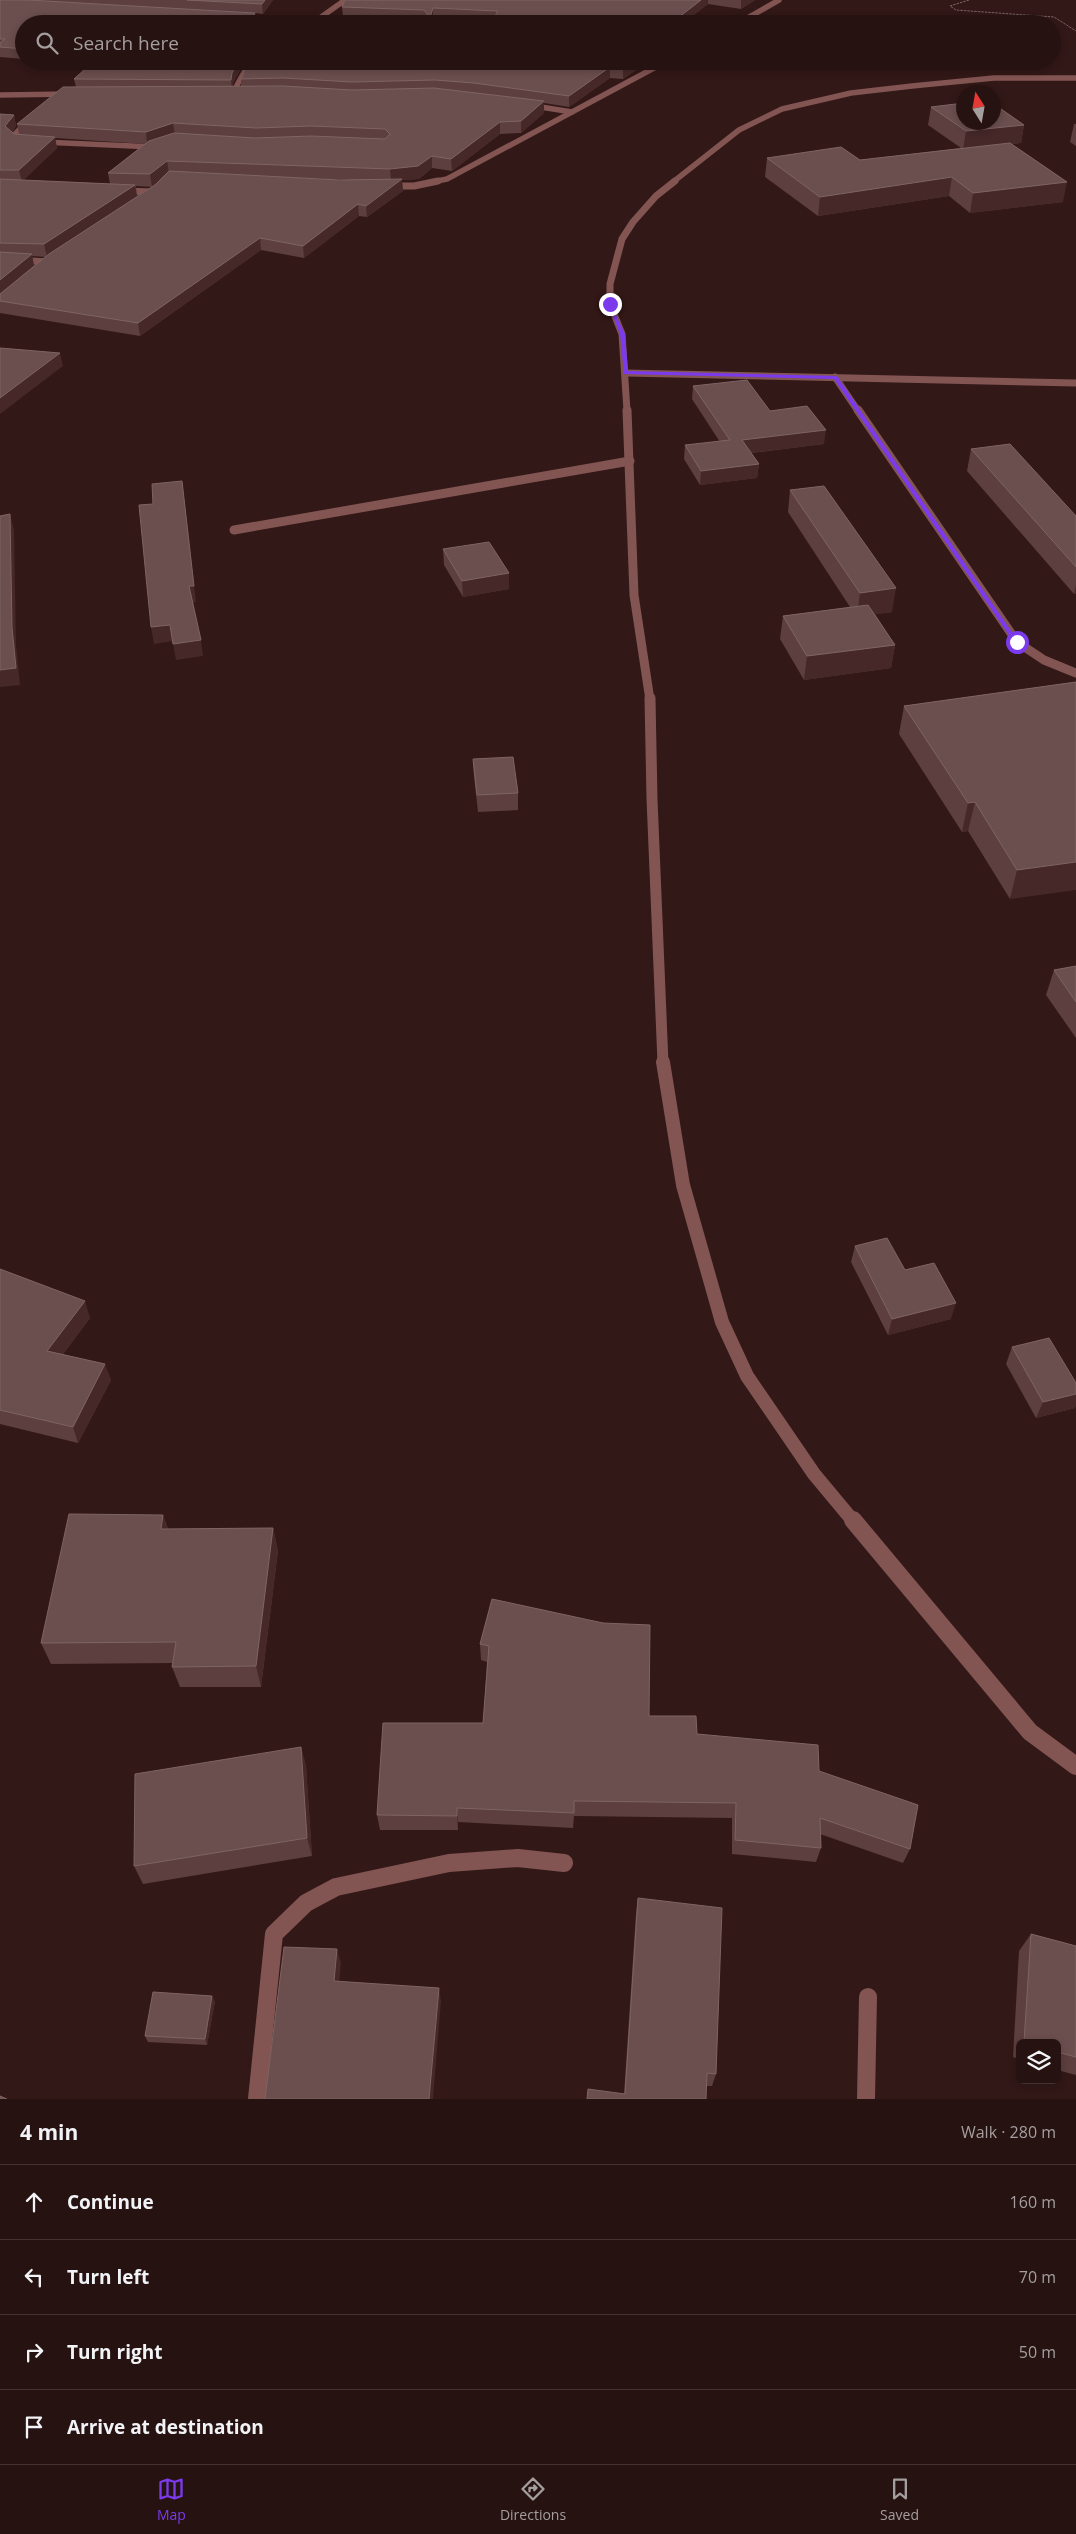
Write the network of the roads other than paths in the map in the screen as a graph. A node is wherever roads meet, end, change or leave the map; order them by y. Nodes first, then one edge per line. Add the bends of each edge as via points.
1 (345, 0) edge
2 (779, 0) edge
3 (323, 15) edge
4 (753, 15) edge
5 (245, 70) edge
6 (650, 70) edge
7 (1076, 78) edge
8 (79, 93) edge
9 (54, 94) junction
10 (0, 95) edge
11 (229, 95) edge
12 (237, 95) junction
13 (246, 95) edge
14 (48, 100) edge
15 (522, 104) edge
16 (572, 112) junction
17 (36, 113) edge
18 (162, 144) edge
19 (380, 186) edge
20 (115, 191) edge
21 (146, 198) edge
22 (56, 257) edge
23 (0, 259) edge
24 (48, 262) junction
25 (42, 268) edge
26 (626, 373) junction
27 (835, 377) junction
28 (1076, 383) edge
29 (630, 461) junction
30 (234, 530) dead end
31 (1076, 673) edge
32 (1076, 1766) edge
33 (564, 1863) dead end
34 (868, 1997) dead end
35 (257, 2099) edge
36 (866, 2099) edge

1 - 3 street
2 - 4 street
5 - 12 street via 237,84
6 - 16 street
7 - 26 street via 994,78 850,93 782,109 739,130 656,196 622,239 610,284 610,304 622,334
8 - 9 street
9 - 10 street
9 - 14 street
11 - 12 street
12 - 13 street
15 - 16 street
16 - 19 street via 447,178 414,186
17 - 18 street via 12,137 19,141 148,149
20 - 21 street via 156,190
22 - 24 street
23 - 24 street
24 - 25 street
26 - 27 street
26 - 29 street
27 - 28 street
27 - 31 street via 1017,642 1044,660
29 - 30 street
29 - 32 street via 634,595 650,688 662,1054 683,1185 722,1322 747,1376 814,1474 1030,1732
33 - 35 street via 518,1858 449,1863 336,1886 306,1903 274,1934
34 - 36 street

